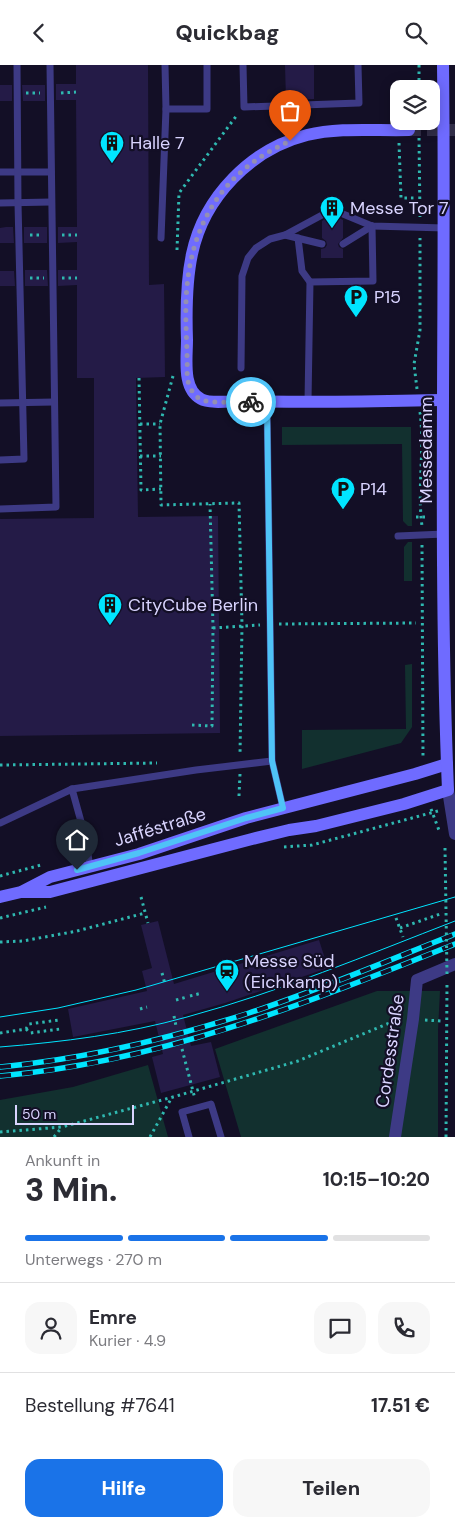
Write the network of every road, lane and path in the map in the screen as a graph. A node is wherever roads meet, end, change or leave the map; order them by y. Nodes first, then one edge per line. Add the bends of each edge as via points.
1 (17, 65) edge
2 (50, 65) edge
3 (166, 65) edge
4 (207, 65) edge
5 (243, 65) edge
6 (358, 65) edge
7 (418, 65) edge
8 (443, 65) edge
9 (419, 80) edge
10 (166, 109) junction
11 (414, 131) joint
12 (400, 148) dead end
13 (0, 172) edge
14 (17, 172) junction
15 (51, 172) junction
16 (415, 198) dead end
17 (51, 202) junction
18 (0, 203) edge
19 (18, 203) junction
20 (343, 214) dead end
21 (322, 215) dead end
22 (372, 226) junction
23 (420, 228) junction
24 (445, 228) junction
25 (285, 235) junction
26 (161, 238) dead end
27 (298, 238) junction
28 (322, 244) dead end
29 (343, 244) dead end
30 (310, 282) junction
31 (241, 368) dead end
32 (139, 378) dead end
33 (173, 378) dead end
34 (416, 378) dead end
35 (442, 400) junction
36 (308, 401) junction
37 (23, 402) junction
38 (54, 402) junction
39 (267, 402) junction
40 (0, 403) edge
41 (140, 424) junction
42 (160, 424) junction
43 (423, 440) dead end
44 (140, 456) junction
45 (161, 456) junction
46 (0, 460) edge
47 (161, 489) junction
48 (210, 504) junction
49 (0, 509) edge
50 (422, 535) junction
51 (444, 535) junction
52 (398, 536) dead end
53 (416, 623) dead end
54 (242, 625) junction
55 (271, 625) junction
56 (212, 628) junction
57 (192, 725) dead end
58 (423, 736) dead end
59 (272, 761) junction
60 (166, 763) dead end
61 (447, 764) junction
62 (0, 765) edge
63 (240, 765) junction
64 (72, 789) junction
65 (448, 790) junction
66 (239, 795) dead end
67 (450, 807) junction
68 (283, 808) junction
69 (0, 823) edge
70 (289, 830) junction
71 (455, 834) edge
72 (278, 847) dead end
73 (445, 848) dead end
74 (90, 867) junction
75 (21, 892) junction
76 (0, 897) edge
77 (141, 897) dead end
78 (145, 913) junction
79 (443, 913) dead end
80 (396, 918) dead end
81 (148, 923) dead end
82 (400, 928) junction
83 (403, 937) dead end
84 (0, 942) edge
85 (451, 969) edge
86 (162, 973) dead end
87 (165, 984) dead end
88 (202, 993) dead end
89 (176, 1000) dead end
90 (147, 1007) dead end
91 (140, 1009) dead end
92 (174, 1016) dead end
93 (396, 1019) dead end
94 (418, 1019) dead end
95 (59, 1020) dead end
96 (442, 1021) dead end
97 (176, 1026) dead end
98 (26, 1029) junction
99 (60, 1029) dead end
100 (0, 1033) edge
101 (182, 1049) dead end
102 (194, 1090) junction
103 (173, 1097) junction
104 (197, 1108) junction
105 (62, 1127) junction
106 (0, 1132) edge
107 (54, 1137) edge
108 (150, 1137) edge
109 (189, 1137) edge
110 (221, 1137) edge
111 (395, 1137) edge
112 (446, 1137) edge

1 - 14 lane
2 - 15 lane
3 - 10 lane
4 - 10 lane via 207,109
5 - 6 lane via 244,107 358,103
7 - 9 path
8 - 24 main road, Messedamm
10 - 26 lane
11 - 23 path
11 - 39 main road via 330,132 290,141 247,166 224,188 210,209 197,236 187,283 187,378 203,401
12 - 16 path via 400,198
13 - 14 lane
14 - 15 lane
14 - 19 lane
15 - 17 lane
17 - 19 lane
17 - 38 lane
18 - 19 lane
19 - 37 lane
20 - 22 lane
21 - 25 lane
22 - 23 lane
22 - 29 lane
22 - 30 lane via 373,281
23 - 24 lane
23 - 34 path via 420,329 414,364
24 - 35 main road, Messedamm
25 - 27 lane
25 - 31 lane via 270,239 248,257 242,276
27 - 28 lane
27 - 30 lane via 302,271
30 - 36 lane via 313,355
32 - 41 path
33 - 42 path
35 - 36 main road
35 - 51 main road, Messedamm
36 - 39 main road
37 - 38 lane
37 - 40 lane
37 - 46 lane via 24,459
38 - 49 lane via 56,507
39 - 55 lane
41 - 42 path
41 - 44 path
42 - 45 path
43 - 50 path via 420,459
44 - 45 path
44 - 47 path via 141,490
45 - 47 path
47 - 48 path via 161,505
48 - 54 path via 239,503
48 - 56 path
50 - 51 lane
50 - 52 lane
50 - 58 path
51 - 61 main road, Messedamm
53 - 55 path
54 - 55 path
54 - 56 path
54 - 63 path
55 - 59 lane
56 - 57 path via 212,725
59 - 63 lane
59 - 68 lane
60 - 62 path
61 - 65 main road, Messedamm
61 - 68 main road, Jafféstraße
63 - 64 lane
63 - 66 path
64 - 69 lane
64 - 74 lane via 86,836
65 - 67 street, Messedamm
65 - 70 main road, Jafféstraße via 404,804
67 - 71 street, Messedamm
67 - 72 path via 312,845
68 - 70 main road
68 - 74 main road, Jafféstraße
70 - 75 main road, Jafféstraße via 50,892
73 - 85 path, bridge
74 - 75 main road, Jafféstraße via 50,877
75 - 76 main road, Jafféstraße
77 - 78 path
78 - 81 path
78 - 84 path via 77,931
79 - 82 path
80 - 82 path
82 - 83 path
85 - 111 street, Cordesstraße via 417,980
85 - 112 path
86 - 87 path
88 - 89 path
90 - 91 path
92 - 97 path
93 - 102 path via 298,1061
94 - 96 path
95 - 98 path via 29,1024
98 - 99 path via 30,1033
98 - 100 path
101 - 102 path
102 - 103 path
102 - 104 path
103 - 105 path
103 - 108 path
104 - 109 lane via 182,1112
104 - 110 lane via 211,1104
105 - 106 path
105 - 107 path

